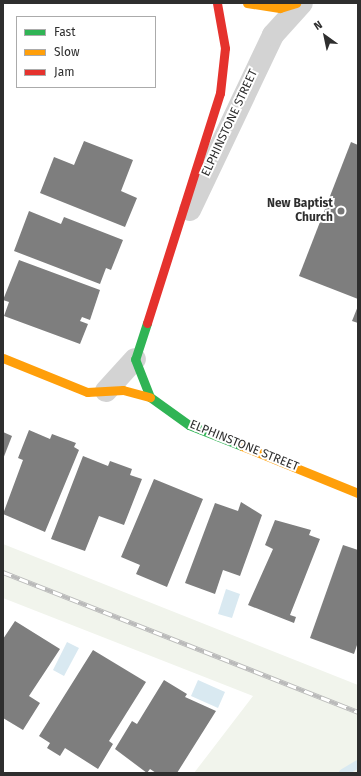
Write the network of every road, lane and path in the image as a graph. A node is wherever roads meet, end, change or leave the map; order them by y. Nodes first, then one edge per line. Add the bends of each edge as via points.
1 (217, 3) edge
2 (247, 3) edge
3 (296, 3) edge
4 (302, 3) edge
5 (169, 251) junction
6 (3, 358) edge
7 (135, 359) junction
8 (106, 391) junction
9 (150, 397) junction
10 (358, 493) edge

1 - 5 street, ELPHINSTONE STREET via 225,48 220,93
2 - 3 street via 280,8
4 - 5 street, ELPHINSTONE STREET via 273,35 250,77
5 - 7 street, ELPHINSTONE STREET
6 - 8 street via 87,392
7 - 8 street, ELPHINSTONE STREET
7 - 9 street
8 - 9 street via 123,390
9 - 10 street, ELPHINSTONE STREET via 189,425

